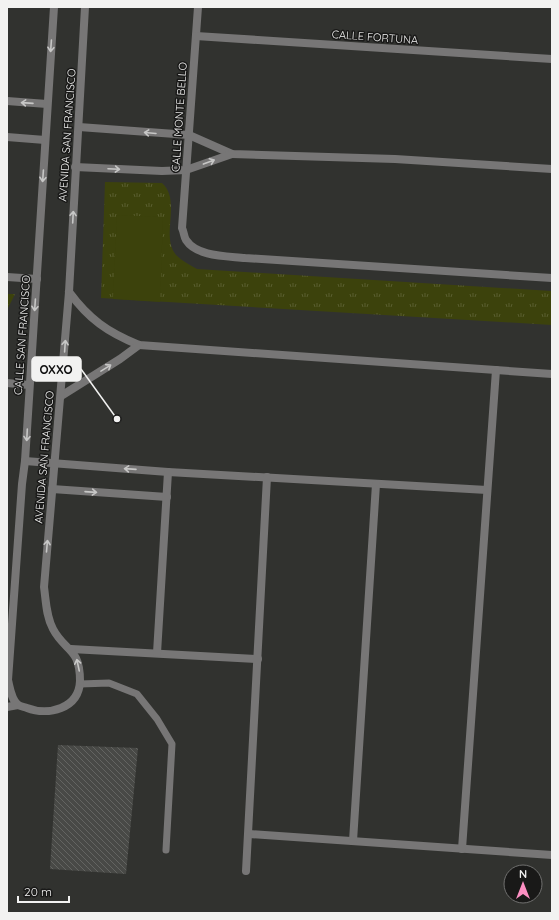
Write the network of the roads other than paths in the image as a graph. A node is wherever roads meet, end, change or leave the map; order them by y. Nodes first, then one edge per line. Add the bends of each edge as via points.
1 (54, 7) edge
2 (85, 7) edge
3 (198, 7) edge
4 (196, 36) junction
5 (552, 59) edge
6 (7, 101) edge
7 (47, 104) junction
8 (79, 127) junction
9 (189, 135) junction
10 (7, 137) edge
11 (45, 140) junction
12 (232, 154) junction
13 (75, 167) junction
14 (552, 169) edge
15 (186, 170) junction
16 (7, 277) edge
17 (552, 278) edge
18 (37, 279) junction
19 (69, 292) junction
20 (139, 345) junction
21 (496, 370) junction
22 (552, 374) edge
23 (7, 383) edge
24 (29, 385) junction
25 (61, 396) junction
26 (25, 461) junction
27 (54, 463) junction
28 (168, 472) junction
29 (267, 477) junction
30 (376, 484) junction
31 (52, 489) junction
32 (487, 490) junction
33 (167, 497) junction
34 (71, 649) junction
35 (157, 653) junction
36 (258, 659) junction
37 (8, 679) edge
38 (80, 684) junction
39 (18, 705) junction
40 (7, 707) edge
41 (249, 834) junction
42 (353, 841) junction
43 (462, 849) junction
44 (166, 850) dead end
45 (552, 855) edge
46 (246, 872) dead end

1 -> 7 street, CALLE SAN FRANCISCO
2 - 8 street, AVENIDA SAN FRANCISCO
3 - 4 street, CALLE MONTE BELLO
4 - 5 street, CALLE FORTUNA
4 - 9 street, CALLE MONTE BELLO
7 -> 6 street
7 - 11 street, CALLE SAN FRANCISCO
9 -> 8 street
8 - 13 street, AVENIDA SAN FRANCISCO
9 - 12 street
9 - 15 street, CALLE MONTE BELLO
10 - 11 street
11 -> 18 street, CALLE SAN FRANCISCO
12 - 14 street via 395,159
15 -> 12 street
13 -> 15 street
19 -> 13 street, AVENIDA SAN FRANCISCO
15 - 17 street, CALLE MONTE BELLO via 182,228 186,240 196,249 216,255
16 - 18 street
18 -> 24 street, CALLE SAN FRANCISCO
19 - 20 street via 82,310 99,325 118,337
25 -> 19 street, AVENIDA SAN FRANCISCO
20 - 21 street
25 -> 20 street
21 - 22 street
21 - 32 street
23 - 24 street
24 -> 26 street, CALLE SAN FRANCISCO
25 - 27 street, AVENIDA SAN FRANCISCO
26 - 27 street
26 - 37 street, CALLE SAN FRANCISCO
28 -> 27 street
27 - 31 street, AVENIDA SAN FRANCISCO
28 - 29 street
28 - 33 street
29 - 30 street
29 - 36 street
30 - 32 street
30 - 42 street
31 -> 33 street
34 -> 31 street, AVENIDA SAN FRANCISCO via 59,638 51,624 44,587
32 - 43 street
33 - 35 street
34 - 35 street
38 -> 34 street, AVENIDA SAN FRANCISCO via 78,661
35 - 36 street
36 - 41 street
37 - 39 street, CALLE SAN FRANCISCO via 11,695
38 - 39 street via 77,695 67,706 52,712 36,712
38 - 44 lane via 109,683 137,694 157,719 172,744
39 - 40 street
41 - 42 street
41 - 46 street
42 - 43 street
43 - 45 street

